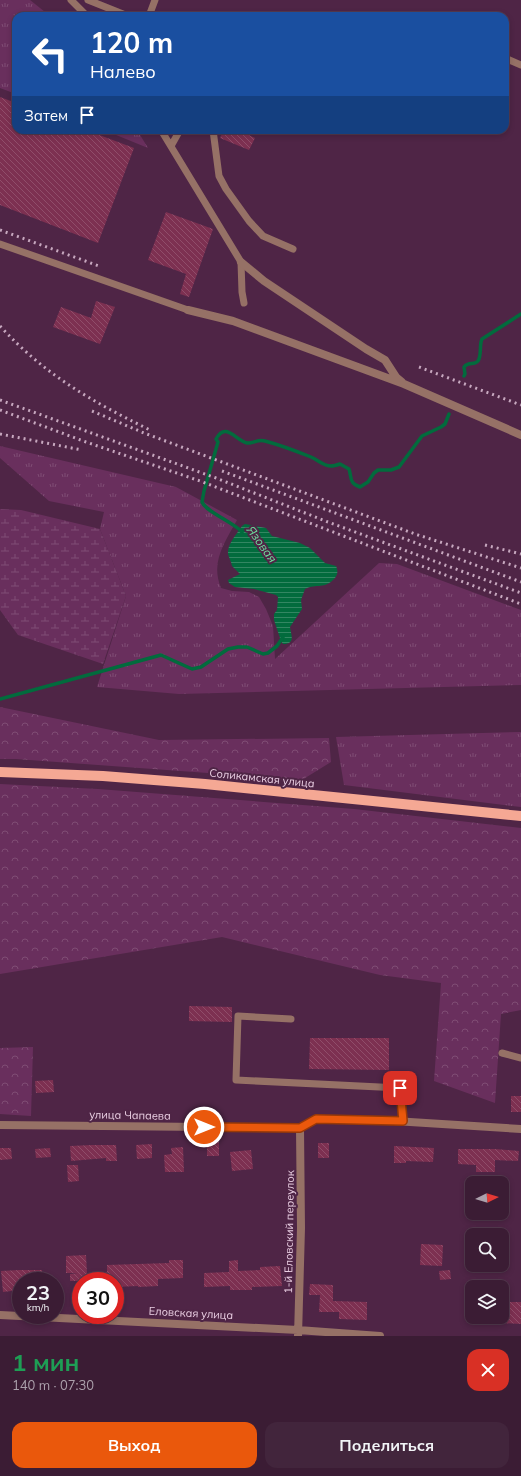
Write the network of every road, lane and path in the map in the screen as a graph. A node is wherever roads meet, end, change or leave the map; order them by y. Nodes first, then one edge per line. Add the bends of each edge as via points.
1 (71, 0) edge
2 (88, 0) edge
3 (155, 0) edge
4 (82, 12) edge
5 (118, 12) edge
6 (150, 12) edge
7 (509, 60) edge
8 (521, 65) edge
9 (164, 134) edge
10 (178, 134) edge
11 (214, 134) edge
12 (171, 146) junction
13 (0, 244) edge
14 (293, 249) dead end
15 (241, 262) junction
16 (244, 303) dead end
17 (188, 310) joint
18 (404, 384) junction
19 (521, 435) edge
20 (0, 772) edge
21 (521, 816) edge
22 (291, 1019) dead end
23 (502, 1053) dead end
24 (521, 1058) edge
25 (403, 1121) junction
26 (0, 1125) edge
27 (300, 1128) junction
28 (521, 1129) edge
29 (0, 1315) edge
30 (298, 1333) edge
31 (380, 1336) edge

1 - 4 lane
2 - 5 lane
3 - 6 lane
7 - 8 lane
9 - 12 lane
10 - 12 lane
11 - 14 lane via 219,176 226,189 263,236
12 - 15 lane
13 - 17 lane
15 - 16 lane
15 - 18 street via 264,281 385,360
17 - 18 street via 233,321
18 - 19 street
20 - 21 main road, Соликамская улица via 103,776 205,784
22 - 25 lane via 238,1016 236,1080 400,1088
23 - 24 lane
25 - 27 street, улица Чапаева via 316,1119
25 - 28 street, улица Чапаева
26 - 27 street, улица Чапаева
27 - 30 street, 1-й Еловский переулок
29 - 30 street, Еловская улица
30 - 31 street, Еловская улица

